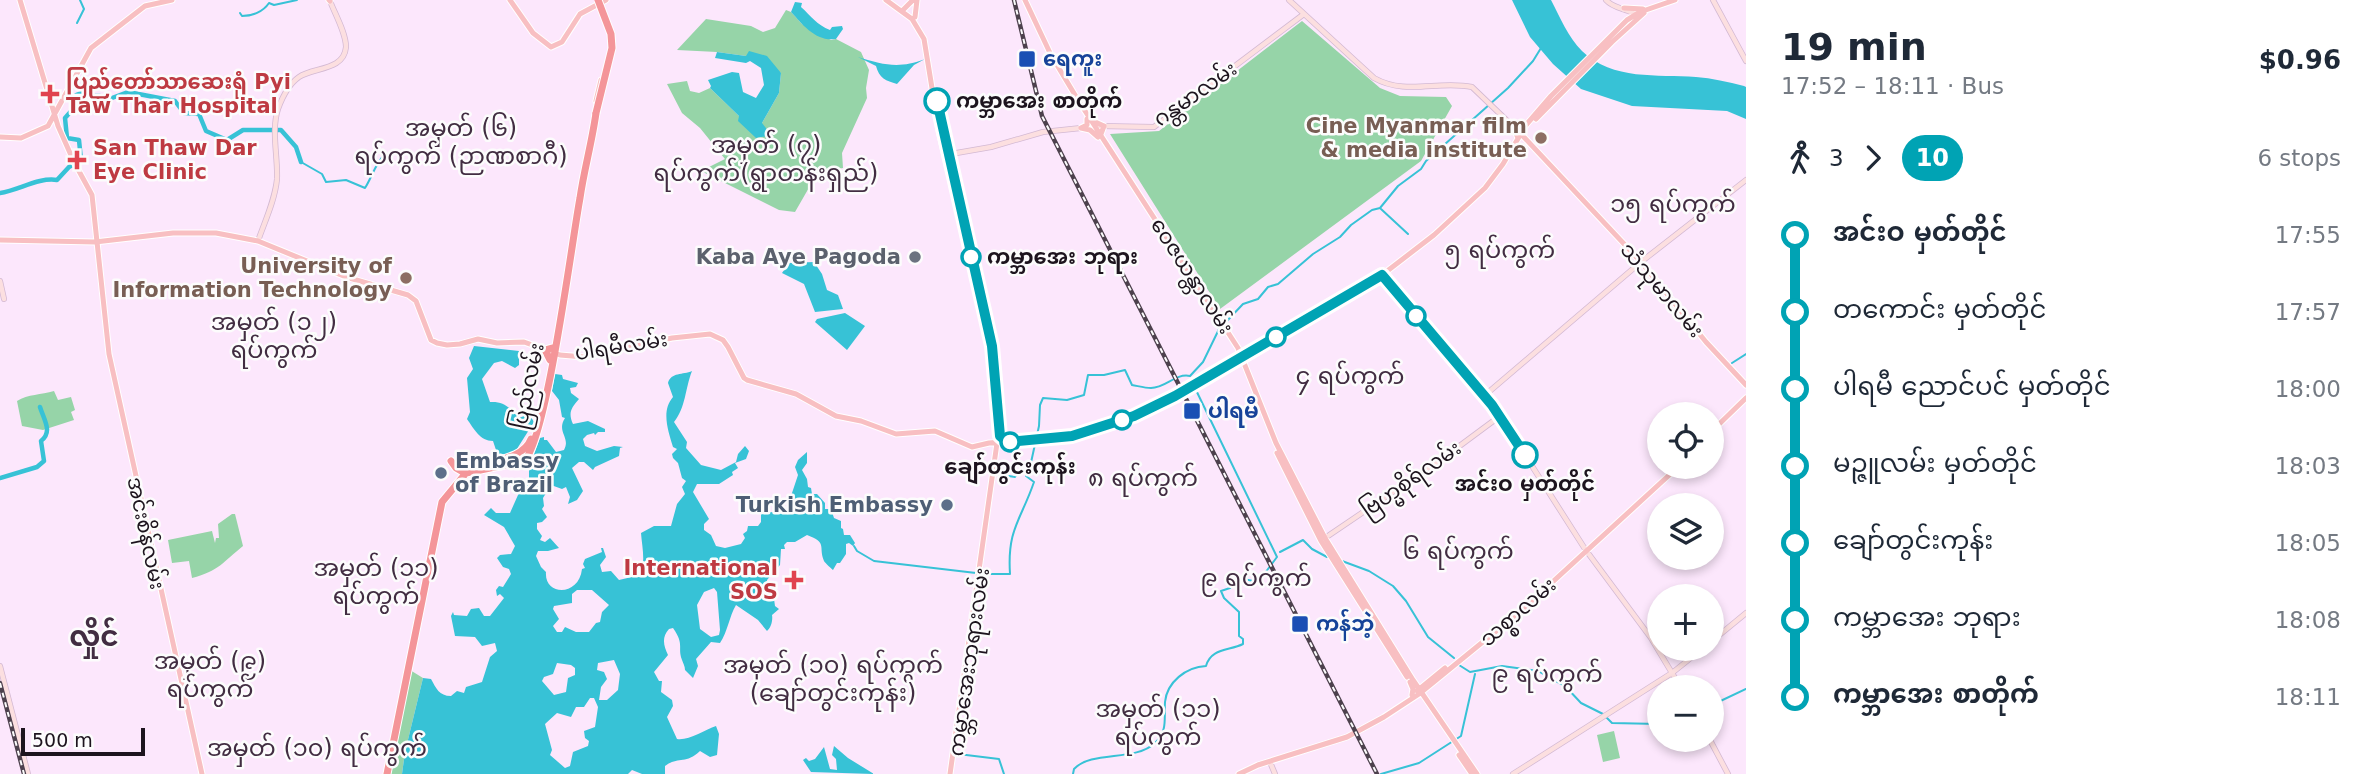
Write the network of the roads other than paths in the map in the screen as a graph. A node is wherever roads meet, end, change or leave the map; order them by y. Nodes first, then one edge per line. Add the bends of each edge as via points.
1 (19, 0) edge
2 (167, 0) edge
3 (330, 0) edge
4 (886, 0) edge
5 (892, 0) edge
6 (915, 0) edge
7 (1024, 0) edge
8 (1289, 0) edge
9 (1606, 0) edge
10 (1675, 0) edge
11 (1713, 0) edge
12 (513, 2) edge
13 (597, 3) edge
14 (1622, 8) junction
15 (904, 9) junction
16 (1648, 11) junction
17 (1304, 14) junction
18 (1635, 14) junction
19 (915, 17) junction
20 (1627, 20) junction
21 (116, 26) junction
22 (1612, 42) junction
23 (1600, 51) junction
24 (1746, 61) edge
25 (46, 92) junction
26 (58, 99) junction
27 (50, 101) junction
28 (595, 113) junction
29 (52, 114) junction
30 (1088, 119) junction
31 (1104, 126) junction
32 (1527, 126) junction
33 (52, 127) junction
34 (1094, 127) junction
35 (1514, 127) junction
36 (1081, 128) junction
37 (0, 136) edge
38 (1100, 137) junction
39 (1524, 137) junction
40 (1517, 142) junction
41 (947, 155) junction
42 (73, 165) junction
43 (1746, 180) edge
44 (0, 240) edge
45 (96, 241) junction
46 (258, 241) junction
47 (1642, 262) junction
48 (1382, 275) junction
49 (0, 281) edge
50 (4, 299) dead end
51 (1237, 349) junction
52 (1254, 349) junction
53 (552, 353) junction
54 (108, 355) junction
55 (1241, 359) junction
56 (1746, 383) edge
57 (1484, 396) junction
58 (1746, 400) edge
59 (1500, 416) junction
60 (539, 419) junction
61 (1724, 421) edge
62 (998, 442) junction
63 (1007, 442) junction
64 (129, 449) junction
65 (451, 461) dead end
66 (463, 472) junction
67 (1662, 479) edge
68 (456, 481) junction
69 (143, 510) junction
70 (1323, 539) junction
71 (1586, 550) junction
72 (1746, 613) edge
73 (1724, 631) edge
74 (1687, 661) edge
75 (0, 666) edge
76 (1672, 673) junction
77 (1411, 681) junction
78 (1419, 691) junction
79 (1425, 701) junction
80 (1716, 752) edge
81 (1270, 762) junction
82 (28, 774) edge
83 (201, 774) edge
84 (386, 774) edge
85 (952, 774) edge
86 (1239, 774) edge
87 (1275, 774) edge
88 (1474, 774) edge
89 (1513, 774) edge
90 (1728, 774) edge

1 - 25 main road
1 - 25 main road
2 - 21 main road via 145,6
3 - 46 main road via 345,40 344,55 332,65 296,79 283,99 276,126 276,185
4 - 15 main road
5 - 15 main road
6 - 15 main road
6 - 19 main road
7 - 30 main road, ဝေဇယန္တာလမ်း via 1049,56
8 - 17 main road, သံသုမာလမ်း
9 - 14 main road
10 - 16 main road
11 - 24 main road
12 - 13 main road via 533,33 551,47 560,44 580,14
13 - 28 highway, ပြည်လမ်း, bridge via 611,48
13 - 28 main road, ပြည်လမ်း via 612,40
14 - 16 main road
14 - 18 main road
14 - 20 main road
15 - 19 main road
15 - 41 main road via 924,39
16 - 18 main road
16 - 22 main road
17 - 31 main road, ဂန္တမာလမ်း via 1154,127
17 - 35 main road, သံသုမာလမ်း via 1382,83 1404,88 1472,87
18 - 20 main road
18 - 22 main road
19 - 41 main road via 928,41
20 - 23 main road
21 - 26 main road via 86,50
21 - 29 main road via 88,51
22 - 23 main road
23 - 32 main road
25 - 27 main road, အင်းစိန်လမ်း
25 - 29 main road
26 - 27 main road
26 - 29 main road
27 - 29 main road, အင်းစိန်လမ်း
28 - 53 highway, ပြည်လမ်း
29 - 33 main road
29 - 37 main road via 46,126 20,137
29 - 42 main road, အင်းစိန်လမ်း
30 - 31 main road
30 - 34 main road, ဝေဇယန္တာလမ်း
30 - 36 main road
31 - 34 main road, ဂန္တမာလမ်း
31 - 38 main road
32 - 35 main road
32 - 39 main road
33 - 37 main road via 21,138
33 - 42 main road, အင်းစိန်လမ်း
34 - 36 main road, ဂန္တမာလမ်း
34 - 38 main road, ဝေဇယန္တာလမ်း
35 - 39 main road, သံသုမာလမ်း
35 - 40 main road
36 - 38 main road
36 - 41 main road, ဂန္တမာလမ်း via 1043,132
38 - 51 main road, ဝေဇယန္တာလမ်း
39 - 40 main road
39 - 47 main road, သံသုမာလမ်း
40 - 48 main road via 1468,207
41 - 62 main road, ကမ္ဘာအေးဘုရားလမ်း via 993,349
42 - 45 main road, အင်းစိန်လမ်း via 91,191
43 - 47 main road
44 - 45 main road, ပါရမီလမ်း
45 - 46 main road, ပါရမီလမ်း via 201,232
45 - 54 main road, အင်းစိန်လမ်း
45 - 54 main road, အင်းစိန်လမ်း
46 - 53 main road, ပါရမီလမ်း via 346,277 408,295 416,301 430,337 437,343 478,339 524,342
47 - 56 main road, သံသုမာလမ်း via 1706,342
47 - 57 main road
48 - 52 main road
48 - 57 main road
49 - 50 main road
51 - 52 main road
51 - 55 main road, ဝေဇယန္တာလမ်း
52 - 55 main road
53 - 60 highway, ပြည်လမ်း
53 - 62 main road, ပါရမီလမ်း via 584,356 710,334 728,347 747,380 796,394 836,416 895,434 934,431 968,446
54 - 64 main road, အင်းစိန်လမ်း
55 - 63 main road, bridge via 1117,422 1072,436
55 - 70 main road, ဝေဇယန္တာလမ်း
57 - 59 main road
58 - 61 main road
59 - 70 main road, ဗြဟ္မစိုရ်လမ်း
59 - 71 main road
60 - 66 highway, ပြည်လမ်း via 526,448
60 - 68 highway, ပြည်လမ်း via 526,459 476,469
62 - 63 main road
62 - 63 main road
62 - 85 main road, ကမ္ဘာအေးဘုရားလမ်း
64 - 69 main road, အင်းစိန်လမ်း
64 - 69 main road, အင်းစိန်လမ်း
65 - 66 highway
66 - 68 highway, ပြည်လမ်း
67 - 71 main road, သစ္စာလမ်း
68 - 84 highway, ပြည်လမ်း via 438,501
69 - 83 main road, အင်းစိန်လမ်း
70 - 77 main road, ဝေဇယန္တာလမ်း
71 - 76 main road
71 - 78 main road, သစ္စာလမ်း
72 - 73 main road
74 - 76 main road
75 - 82 main road
76 - 89 main road
77 - 78 main road
77 - 78 main road via 1419,685
78 - 79 main road
78 - 79 main road via 1424,692
78 - 81 main road, သစ္စာလမ်း via 1380,719 1343,737
79 - 88 main road
80 - 90 main road
81 - 86 main road, သစ္စာလမ်း
81 - 87 main road

